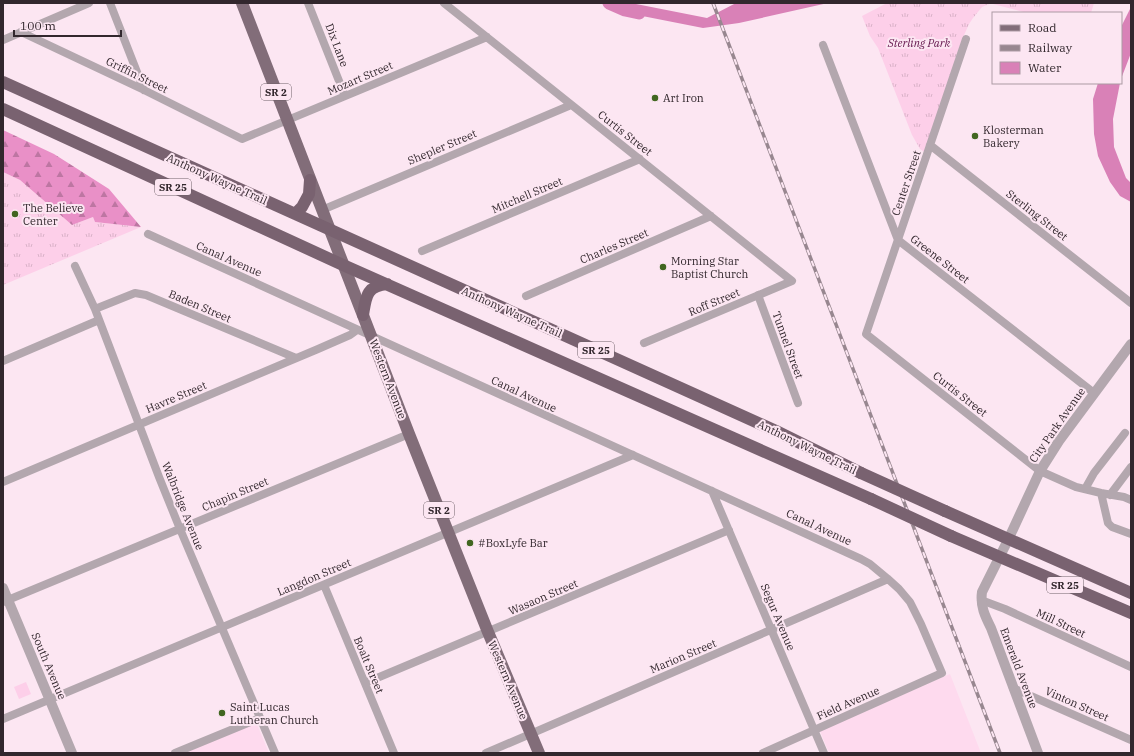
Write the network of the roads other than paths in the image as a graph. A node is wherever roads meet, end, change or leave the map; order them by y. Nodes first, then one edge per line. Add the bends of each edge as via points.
1 (89, 3) edge
2 (110, 3) edge
3 (242, 3) edge
4 (308, 3) edge
5 (444, 3) edge
6 (21, 32) junction
7 (487, 37) junction
8 (966, 39) dead end
9 (3, 40) edge
10 (824, 45) dead end
11 (3, 82) edge
12 (144, 90) junction
13 (345, 96) junction
14 (571, 105) junction
15 (3, 109) edge
16 (287, 120) junction
17 (242, 139) joint
18 (930, 145) junction
19 (640, 159) junction
20 (310, 180) junction
21 (322, 210) junction
22 (295, 214) junction
23 (711, 216) junction
24 (330, 230) junction
25 (148, 234) dead end
26 (898, 240) junction
27 (422, 251) dead end
28 (343, 265) junction
29 (75, 266) dead end
30 (792, 281) joint
31 (387, 284) junction
32 (758, 295) junction
33 (526, 296) dead end
34 (1131, 303) edge
35 (95, 309) junction
36 (363, 315) junction
37 (99, 320) junction
38 (357, 330) junction
39 (866, 334) joint
40 (371, 336) junction
41 (644, 343) dead end
42 (1131, 344) edge
43 (296, 358) junction
44 (3, 360) edge
45 (1094, 393) junction
46 (798, 403) dead end
47 (140, 424) junction
48 (1125, 433) dead end
49 (409, 434) junction
50 (634, 456) junction
51 (1131, 467) edge
52 (1040, 471) junction
53 (3, 482) edge
54 (1085, 489) junction
55 (712, 491) junction
56 (1101, 493) junction
57 (1110, 495) junction
58 (1131, 500) edge
59 (180, 529) junction
60 (728, 530) junction
61 (448, 533) junction
62 (1131, 534) edge
63 (1008, 540) junction
64 (1000, 556) junction
65 (888, 579) junction
66 (324, 585) junction
67 (3, 588) edge
68 (1131, 593) edge
69 (982, 596) junction
70 (6, 601) edge
71 (1131, 613) edge
72 (222, 628) junction
73 (772, 630) junction
74 (488, 632) junction
75 (1131, 667) edge
76 (942, 673) joint
77 (365, 683) junction
78 (1013, 688) junction
79 (50, 699) junction
80 (260, 718) junction
81 (3, 719) edge
82 (814, 730) junction
83 (531, 734) junction
84 (1131, 740) edge
85 (72, 753) edge
86 (175, 753) edge
87 (275, 753) edge
88 (394, 753) edge
89 (486, 753) edge
90 (539, 753) edge
91 (763, 753) edge
92 (824, 753) edge
93 (1038, 753) edge

1 - 6 street
2 - 12 street
3 - 16 main road, Western Avenue / SR 2
4 - 13 street, Dix Lane
5 - 7 street, Curtis Street
6 - 9 street
6 - 12 street, Griffin Street
7 - 13 street, Mozart Street
7 - 14 street, Curtis Street
8 - 18 street, Center Street
10 - 26 street, Greene Street
11 - 22 highway, Anthony Wayne Trail / SR 25
12 - 17 street, Griffin Street
13 - 16 street, Mozart Street
14 - 19 street, Curtis Street
14 - 21 street, Shepler Street
15 - 28 highway, Anthony Wayne Trail / SR 25
16 - 17 street, Mozart Street
16 - 20 main road, Western Avenue / SR 2
18 - 26 street, Center Street
18 - 34 street, Sterling Street
19 - 23 street, Curtis Street
19 - 27 street, Mitchell Street
20 - 21 main road, Western Avenue / SR 2
20 - 22 highway via 309,194
21 - 24 main road, Western Avenue / SR 2
22 - 24 highway, Anthony Wayne Trail / SR 25
23 - 30 street, Curtis Street
23 - 33 street, Charles Street
24 - 28 main road, Western Avenue / SR 2
24 - 63 highway, Anthony Wayne Trail / SR 25, bridge via 776,430 862,473
25 - 38 street, Canal Avenue
26 - 39 street, Center Street
26 - 45 street, Greene Street
28 - 31 highway, Anthony Wayne Trail / SR 25
28 - 36 main road, Western Avenue / SR 2
29 - 35 street, Walbridge Avenue
30 - 32 street, Roff Street
31 - 36 highway via 371,289
31 - 64 highway, Anthony Wayne Trail / SR 25, bridge
32 - 41 street, Roff Street
32 - 46 street, Tunnel Street
35 - 37 street, Walbridge Avenue
35 - 43 street, Baden Street via 135,293
36 - 40 main road, Western Avenue / SR 2
37 - 44 street
37 - 47 street, Walbridge Avenue
38 - 40 street, Canal Avenue
38 - 43 street, Havre Street via 350,336
39 - 52 street, Curtis Street
40 - 49 main road, Western Avenue / SR 2
40 - 50 street, Canal Avenue
42 - 45 street, City Park Avenue
43 - 47 street, Havre Street
45 - 52 street, City Park Avenue via 1058,441
47 - 53 street, Havre Street
47 - 59 street, Walbridge Avenue
48 - 54 street
49 - 59 street, Chapin Street
49 - 61 main road, Western Avenue / SR 2
50 - 55 street, Canal Avenue
50 - 61 street, Langdon Street
51 - 57 street
52 - 54 street, Curtis Street
52 - 63 street, City Park Avenue
54 - 56 street, Curtis Street
55 - 60 street, Segur Avenue
55 - 65 street, Canal Avenue via 862,559
56 - 57 street, Curtis Street
56 - 62 street via 1108,523
57 - 58 street, Curtis Street
59 - 70 street, Chapin Street
59 - 72 street, Walbridge Avenue
60 - 73 street, Segur Avenue
60 - 74 street, Wasaon Street
61 - 66 street, Langdon Street
61 - 74 main road, Western Avenue / SR 2
63 - 64 street, City Park Avenue
63 - 68 highway, Anthony Wayne Trail / SR 25
64 - 69 street, City Park Avenue
64 - 71 highway, Anthony Wayne Trail / SR 25
65 - 73 street, Marion Street
65 - 76 street, Canal Avenue via 910,602
66 - 72 street, Langdon Street
66 - 77 street, Boalt Street
67 - 70 street, South Avenue
69 - 75 street, Mill Street
69 - 78 street, Emerald Avenue via 983,611
70 - 79 street, South Avenue
72 - 79 street, Langdon Street
72 - 80 street, Walbridge Avenue
73 - 82 street, Segur Avenue
73 - 83 street, Marion Street
74 - 77 street, Wasaon Street
74 - 83 main road, Western Avenue / SR 2
76 - 82 street, Field Avenue
77 - 88 street, Boalt Street
78 - 84 street, Vinton Street
78 - 93 street, Emerald Avenue
79 - 81 street, Langdon Street
79 - 85 street, South Avenue
80 - 86 street
80 - 87 street, Walbridge Avenue
82 - 91 street, Field Avenue
82 - 92 street, Segur Avenue
83 - 89 street, Marion Street
83 - 90 main road, Western Avenue / SR 2

